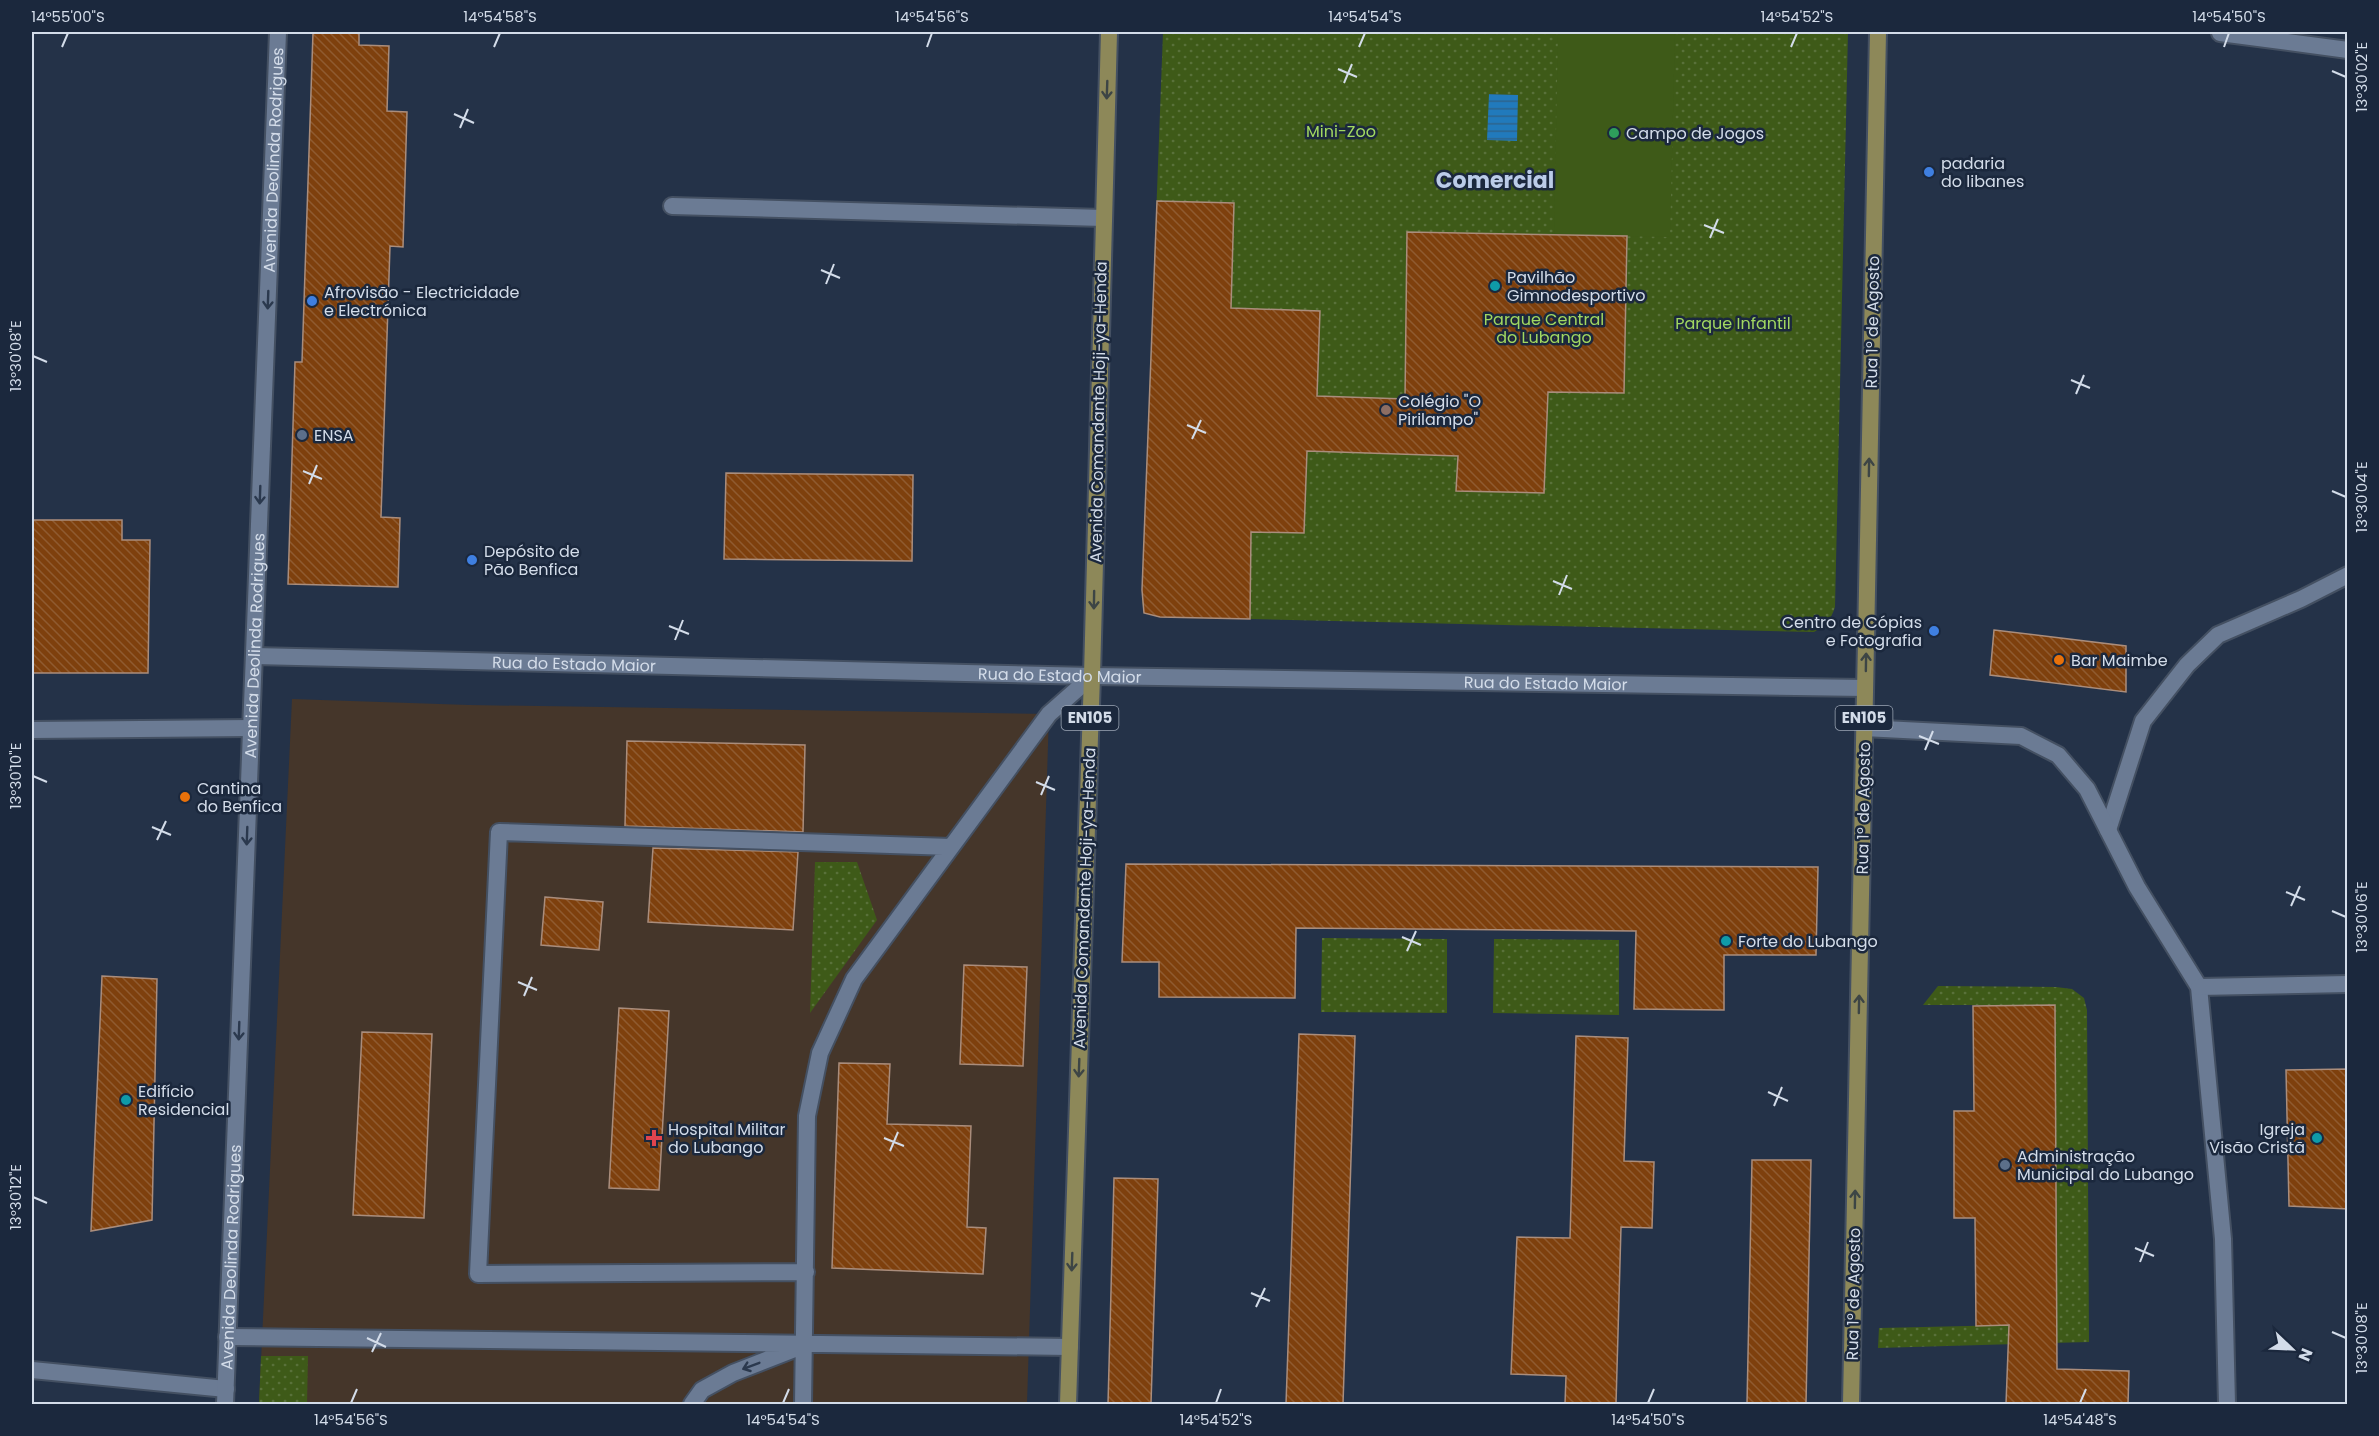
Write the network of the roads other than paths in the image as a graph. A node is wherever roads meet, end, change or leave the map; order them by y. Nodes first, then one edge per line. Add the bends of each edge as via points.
1 (278, 32) edge
2 (1109, 32) edge
3 (1878, 32) edge
4 (2220, 33) edge
5 (2348, 50) edge
6 (672, 206) dead end
7 (1103, 218) junction
8 (2348, 575) edge
9 (254, 656) junction
10 (1092, 676) junction
11 (1865, 688) junction
12 (251, 728) junction
13 (1864, 728) junction
14 (32, 730) edge
15 (2108, 830) junction
16 (951, 847) junction
17 (2348, 984) edge
18 (2199, 987) junction
19 (806, 1272) junction
20 (228, 1337) junction
21 (806, 1344) junction
22 (1070, 1347) junction
23 (32, 1370) edge
24 (225, 1397) edge
25 (692, 1404) edge
26 (804, 1404) edge
27 (1068, 1404) edge
28 (1851, 1404) edge
29 (2227, 1404) edge

1 -> 9 street, Avenida Deolinda Rodrigues
2 -> 7 main road, Avenida Comandante Hoji-ya-Henda / EN105
11 -> 3 main road, Rua 1º de Agosto / EN105
4 - 5 street
6 - 7 street
7 -> 10 main road, Avenida Comandante Hoji-ya-Henda / EN105
8 - 15 street via 2218,635 2187,665 2143,721
9 - 10 street, Rua do Estado Maior
9 - 12 street, Avenida Deolinda Rodrigues
10 - 11 street, Rua do Estado Maior
10 - 16 street via 1049,714
10 -> 22 main road, Avenida Comandante Hoji-ya-Henda / EN105
11 - 13 main road, Rua 1º de Agosto / EN105
12 - 14 street
12 -> 20 street, Avenida Deolinda Rodrigues
13 - 15 street via 2020,736 2058,755 2087,789
28 -> 13 main road, Rua 1º de Agosto / EN105
15 - 18 street via 2137,887
16 - 19 street via 854,979 820,1053 807,1116
16 - 19 street via 500,832 478,1274
17 - 18 street
18 - 29 street via 2223,1239
19 - 21 street
20 - 21 street
20 - 24 street, Avenida Deolinda Rodrigues
21 - 22 street
21 -> 25 street via 733,1372 702,1390
21 - 26 street
22 - 27 main road, Avenida Comandante Hoji-ya-Henda / EN105
23 - 24 street

